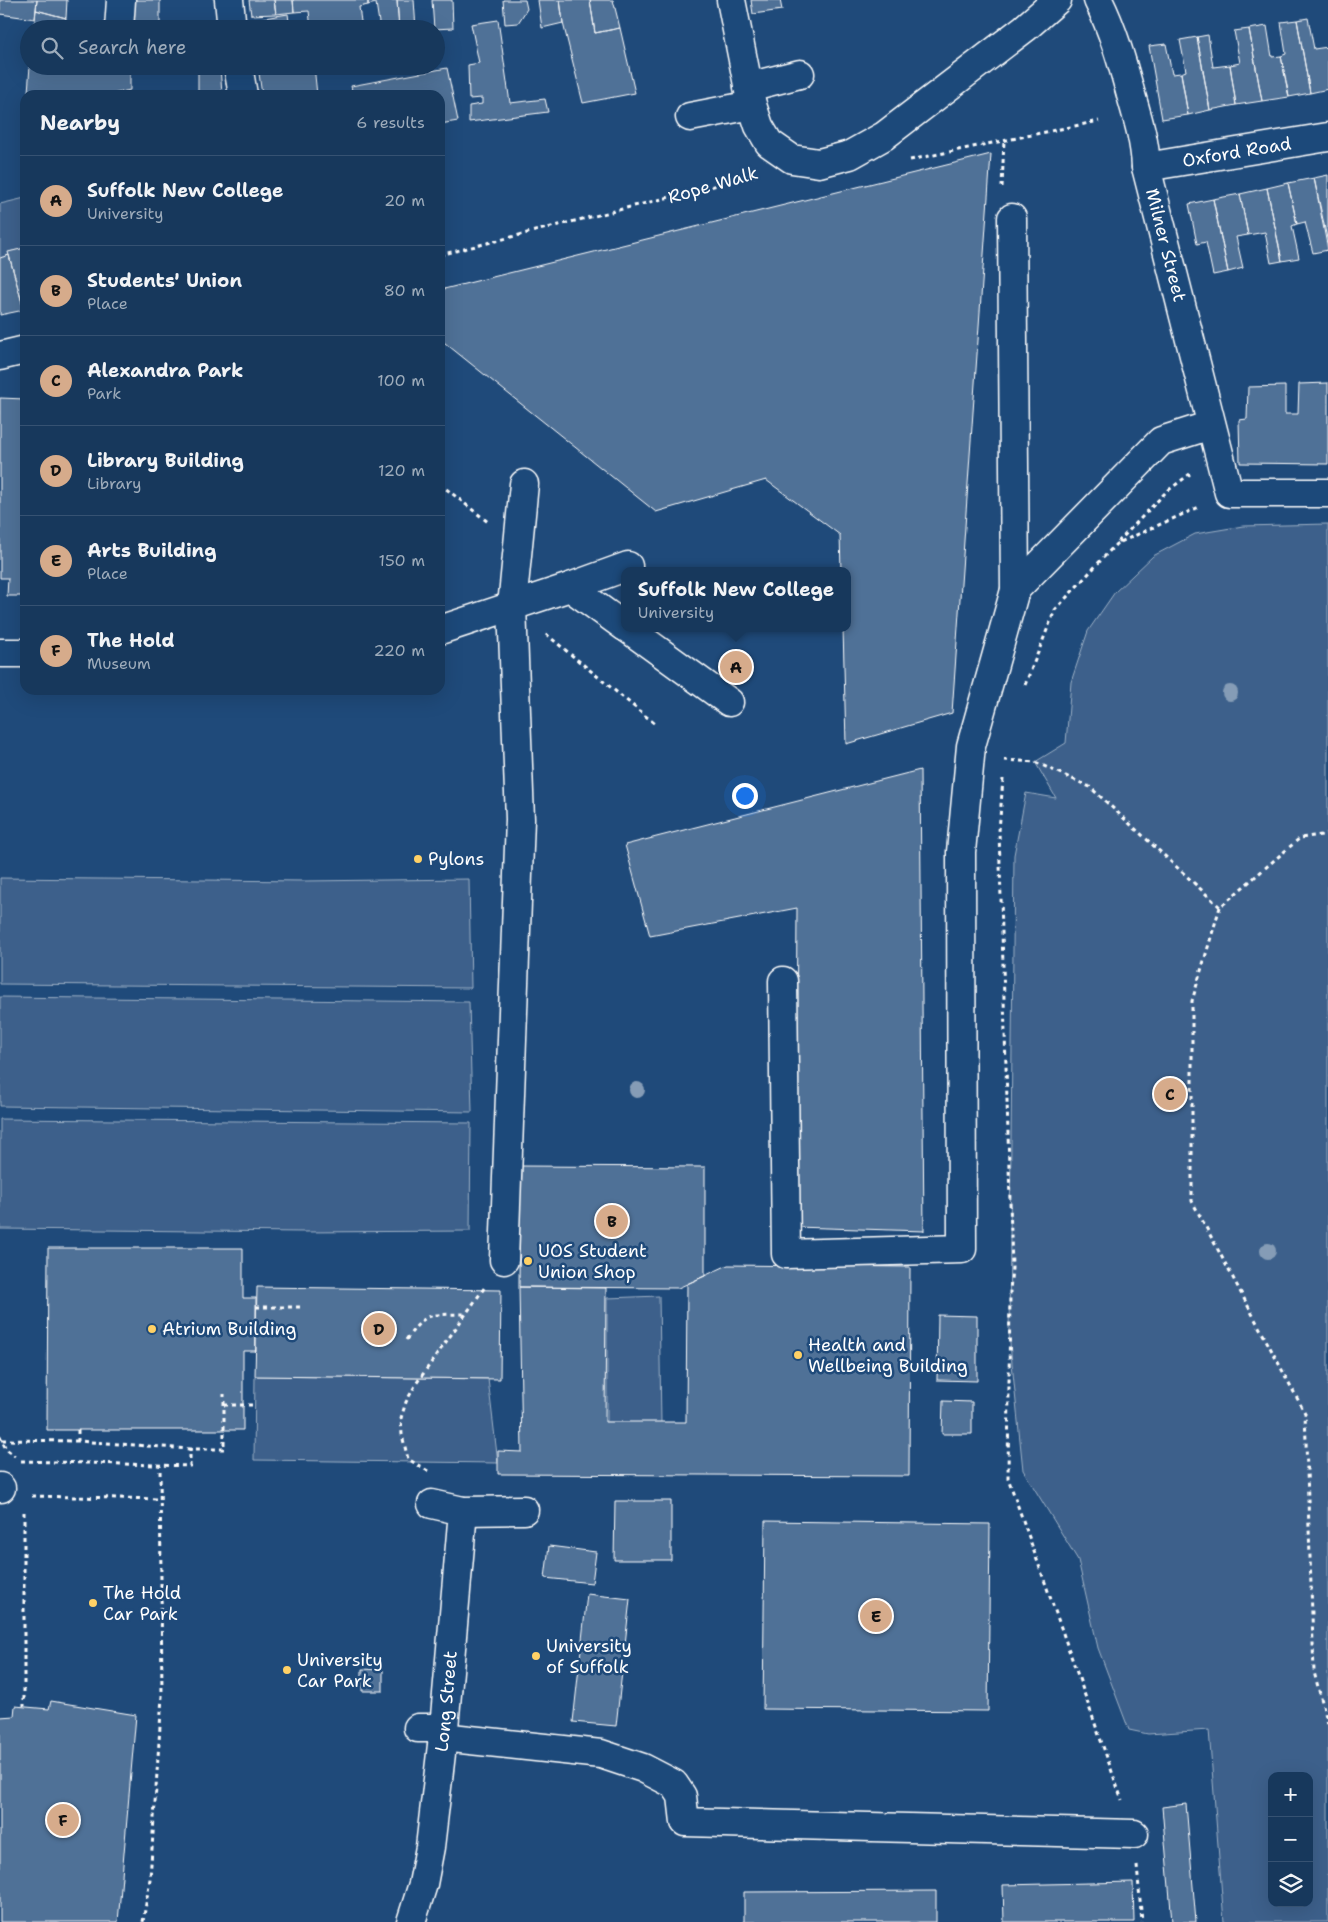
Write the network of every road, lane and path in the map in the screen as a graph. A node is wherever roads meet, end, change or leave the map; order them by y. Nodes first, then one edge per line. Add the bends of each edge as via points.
1 (121, 0) edge
2 (229, 0) edge
3 (731, 0) edge
4 (1057, 0) edge
5 (1098, 0) edge
6 (120, 20) edge
7 (231, 20) edge
8 (800, 74) dead end
9 (240, 75) edge
10 (242, 90) edge
11 (750, 96) junction
12 (690, 117) dead end
13 (1099, 121) dead end
14 (1328, 137) edge
15 (1004, 140) junction
16 (792, 159) junction
17 (902, 161) dead end
18 (1146, 167) junction
19 (1012, 218) joint
20 (445, 254) edge
21 (20, 351) edge
22 (0, 356) edge
23 (1211, 425) junction
24 (1218, 453) junction
25 (524, 484) dead end
26 (1229, 493) junction
27 (1328, 493) edge
28 (1116, 544) junction
29 (621, 569) edge
30 (570, 587) junction
31 (1015, 590) junction
32 (512, 606) junction
33 (621, 623) edge
34 (445, 628) edge
35 (633, 632) edge
36 (0, 653) edge
37 (20, 653) edge
38 (1022, 692) dead end
39 (729, 702) dead end
40 (654, 723) dead end
41 (999, 760) dead end
42 (1002, 775) dead end
43 (1328, 834) edge
44 (1220, 906) junction
45 (783, 981) dead end
46 (504, 1260) joint
47 (256, 1307) dead end
48 (302, 1307) dead end
49 (465, 1314) junction
50 (406, 1340) dead end
51 (224, 1394) dead end
52 (224, 1405) junction
53 (255, 1405) dead end
54 (78, 1430) dead end
55 (0, 1436) edge
56 (2, 1440) junction
57 (78, 1441) junction
58 (190, 1449) junction
59 (21, 1462) junction
60 (160, 1466) junction
61 (22, 1470) dead end
62 (429, 1471) dead end
63 (8, 1490) edge
64 (160, 1499) junction
65 (432, 1504) dead end
66 (24, 1506) dead end
67 (524, 1510) dead end
68 (463, 1511) junction
69 (24, 1706) dead end
70 (1328, 1724) edge
71 (435, 1731) junction
72 (1134, 1834) junction
73 (143, 1922) edge
74 (411, 1922) edge
75 (1142, 1922) edge

1 - 6 street
2 - 7 street
3 - 11 street
4 - 16 street via 884,136 850,156 836,160 819,163
5 - 18 street, Milner Street via 1112,29 1122,62 1145,144
8 - 11 street
9 - 10 street
11 - 12 street
11 - 16 street via 759,126 769,143
13 - 15 path
14 - 18 street, Oxford Road
15 - 17 path
15 - 19 path via 1002,213
16 - 20 path, Rope Walk via 751,177
18 - 23 street, Milner Street
19 - 31 street
21 - 22 street
23 - 24 street, Milner Street
23 - 31 street via 1161,441
24 - 26 street, Milner Street
24 - 28 path via 1166,492
25 - 32 street
26 - 27 street
26 - 28 path
28 - 38 path via 1055,610
29 - 30 street
30 - 32 street
30 - 33 street
31 - 45 street via 971,746 961,852 962,1250 786,1254
32 - 34 street
32 - 40 path
32 - 46 street via 520,819
35 - 39 street
36 - 37 street
41 - 44 path via 1035,762 1090,787
42 - 72 path via 999,831 1012,1268 1008,1478
43 - 44 path via 1300,838
44 - 70 path via 1192,1001 1192,1201 1305,1413 1314,1672
46 - 49 path
47 - 48 path
49 - 50 path via 430,1315 415,1327
49 - 62 path via 416,1384 402,1418 408,1459
51 - 52 path
52 - 53 path
52 - 58 path via 224,1449
54 - 57 path
55 - 56 path
56 - 57 path
56 - 59 path via 6,1449
57 - 58 path
58 - 60 path via 190,1466
59 - 60 path
59 - 61 path
60 - 64 path
63 - 64 path
64 - 73 path via 162,1696 150,1879
65 - 68 street
66 - 69 path
67 - 68 street
68 - 71 street, Long Street
71 - 72 street via 601,1754 643,1768 674,1784 682,1796 685,1822
71 - 74 street, Long Street via 430,1847
72 - 75 path

